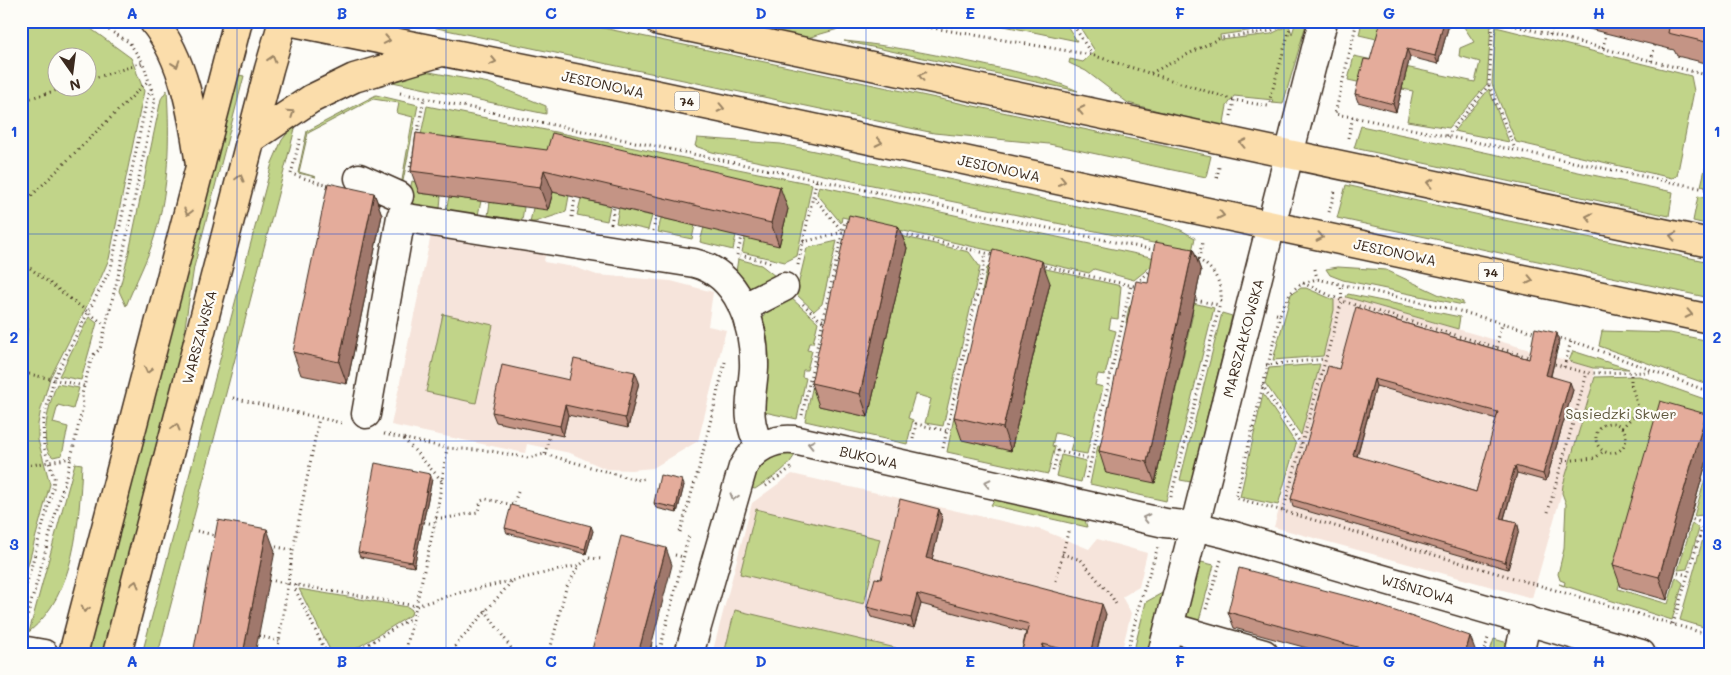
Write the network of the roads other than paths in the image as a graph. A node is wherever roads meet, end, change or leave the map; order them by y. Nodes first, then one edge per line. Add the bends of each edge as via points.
1 (153, 21) edge
2 (238, 21) edge
3 (283, 21) edge
4 (288, 21) edge
5 (659, 21) edge
6 (1323, 21) edge
7 (445, 51) junction
8 (250, 140) junction
9 (1290, 154) junction
10 (200, 165) junction
11 (359, 178) dead end
12 (403, 188) road end
13 (1272, 226) junction
14 (1710, 244) edge
15 (793, 285) road end
16 (743, 308) junction
17 (1710, 319) edge
18 (362, 423) road end
19 (761, 447) junction
20 (1194, 526) junction
21 (1527, 620) junction
22 (1169, 627) junction
23 (22, 642) edge
24 (44, 654) edge
25 (73, 654) edge
26 (117, 654) edge
27 (689, 654) edge
28 (1162, 654) edge
29 (1264, 654) edge
30 (1518, 654) edge
31 (1641, 654) edge

1 -> 10 main road via 167,40 180,76 194,124
2 - 10 main road
8 -> 3 main road, WARSZAWSKA
4 -> 7 main road, JESIONOWA / 74
9 -> 5 main road
6 - 9 street, MARSZAŁKOWSKA
8 -> 7 main road via 311,99 354,78
7 -> 13 main road, JESIONOWA / 74
26 -> 8 main road, WARSZAWSKA
9 - 13 street, MARSZAŁKOWSKA
14 -> 9 main road
10 -> 25 main road
11 - 12 street
13 -> 17 main road, JESIONOWA / 74
13 - 20 street, MARSZAŁKOWSKA
15 - 16 street
16 - 18 street via 724,278 703,265 401,217
16 - 19 street via 754,356 750,424
20 -> 19 street, BUKOWA via 1164,523 794,440 782,439
19 -> 27 street, BUKOWA via 747,460 742,471
20 - 21 street, WIŚNIOWA
20 - 22 street, MARSZAŁKOWSKA
21 - 30 street
21 - 31 street, WIŚNIOWA
22 - 28 street, MARSZAŁKOWSKA
22 - 29 street
23 - 24 street

